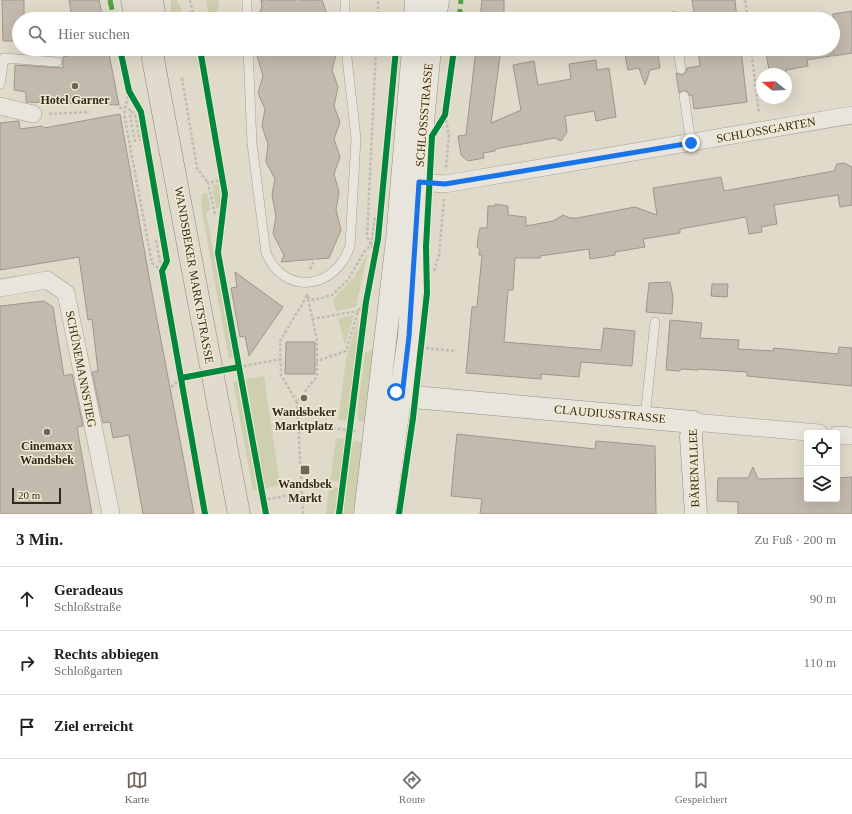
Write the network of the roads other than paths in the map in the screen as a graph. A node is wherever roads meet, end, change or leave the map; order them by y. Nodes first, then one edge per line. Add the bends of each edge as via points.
1 (132, 0) edge
2 (152, 0) edge
3 (160, 0) edge
4 (246, 0) edge
5 (345, 0) edge
6 (416, 0) edge
7 (438, 0) edge
8 (135, 12) edge
9 (155, 12) edge
10 (157, 12) edge
11 (247, 12) edge
12 (345, 12) edge
13 (415, 12) edge
14 (436, 12) edge
15 (153, 56) edge
16 (248, 56) edge
17 (347, 56) edge
18 (411, 56) edge
19 (429, 56) edge
20 (679, 56) edge
21 (57, 62) dead end
22 (681, 68) dead end
23 (0, 84) edge
24 (684, 96) dead end
25 (0, 106) edge
26 (33, 114) road end
27 (852, 115) edge
28 (691, 143) junction
29 (419, 182) junction
30 (0, 288) edge
31 (655, 322) dead end
32 (383, 360) junction
33 (402, 396) junction
34 (377, 415) junction
35 (645, 417) junction
36 (693, 422) junction
37 (804, 432) edge
38 (840, 435) edge
39 (852, 436) edge
40 (110, 514) edge
41 (239, 514) edge
42 (365, 514) edge
43 (384, 514) edge
44 (696, 514) edge

1 - 8 main road
2 - 9 main road
3 - 10 lane
4 - 11 lane
5 - 12 lane
6 - 13 main road
7 - 14 main road
15 - 41 main road, WANDSBEKER MARKTSTRASSE
16 - 17 lane via 252,144 266,254 281,274 296,281 307,282 323,279 335,272 350,246 356,138
18 - 32 main road, SCHLOSSSTRASSE via 397,240
19 - 29 main road, SCHLOSSSTRASSE
20 - 22 lane
21 - 23 lane via 4,58
24 - 28 lane
25 - 26 street
27 - 28 street, SCHLOSSGARTEN
28 - 29 street, SCHLOSSGARTEN via 445,184
29 - 33 main road, SCHLOSSSTRASSE via 409,336
30 - 40 street, SCHÜNEMANNSTIEG via 47,280 66,293
31 - 35 lane
32 - 33 main road via 389,382
32 - 34 main road, SCHLOSSSTRASSE
33 - 34 main road
33 - 35 main road, CLAUDIUSSTRASSE
33 - 43 main road, SCHLOSSSTRASSE
34 - 42 main road, SCHLOSSSTRASSE
35 - 36 main road, CLAUDIUSSTRASSE
36 - 37 street, CLAUDIUSSTRASSE
36 - 44 main road, BÄRENALLEE via 691,437
38 - 39 street

